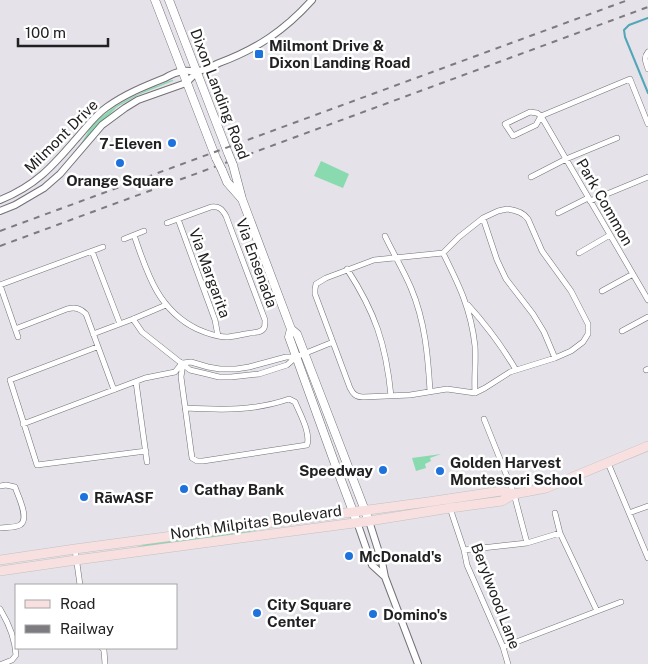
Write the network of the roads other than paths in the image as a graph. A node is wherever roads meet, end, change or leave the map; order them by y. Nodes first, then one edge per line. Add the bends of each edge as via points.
1 (155, 0) edge
2 (169, 0) edge
3 (312, 0) edge
4 (647, 54) edge
5 (648, 68) edge
6 (182, 71) junction
7 (197, 72) junction
8 (186, 83) junction
9 (541, 116) junction
10 (648, 124) edge
11 (617, 138) dead end
12 (566, 159) junction
13 (531, 177) dead end
14 (648, 177) edge
15 (242, 199) junction
16 (0, 200) edge
17 (589, 200) junction
18 (0, 211) edge
19 (558, 213) dead end
20 (483, 218) junction
21 (178, 219) junction
22 (167, 223) dead end
23 (144, 231) dead end
24 (134, 235) junction
25 (610, 235) junction
26 (385, 236) dead end
27 (124, 238) dead end
28 (103, 247) dead end
29 (92, 251) junction
30 (443, 253) junction
31 (579, 253) dead end
32 (395, 258) junction
33 (347, 269) junction
34 (633, 274) junction
35 (0, 285) edge
36 (648, 286) edge
37 (641, 289) junction
38 (602, 291) dead end
39 (648, 300) edge
40 (466, 302) junction
41 (166, 305) junction
42 (648, 317) edge
43 (133, 319) junction
44 (120, 324) junction
45 (15, 329) junction
46 (291, 329) junction
47 (622, 331) dead end
48 (93, 334) junction
49 (218, 336) junction
50 (18, 337) dead end
51 (333, 342) junction
52 (97, 347) junction
53 (305, 354) junction
54 (296, 357) junction
55 (556, 358) junction
56 (183, 363) junction
57 (516, 370) junction
58 (136, 382) junction
59 (114, 390) junction
60 (430, 391) junction
61 (476, 393) junction
62 (391, 396) junction
63 (185, 408) junction
64 (484, 419) dead end
65 (23, 424) junction
66 (648, 446) edge
67 (146, 451) junction
68 (148, 462) dead end
69 (608, 463) junction
70 (0, 486) edge
71 (514, 494) junction
72 (648, 506) edge
73 (450, 508) junction
74 (364, 510) junction
75 (353, 511) junction
76 (555, 512) dead end
77 (630, 513) junction
78 (369, 521) junction
79 (357, 522) junction
80 (0, 528) edge
81 (560, 533) junction
82 (527, 543) junction
83 (75, 548) junction
84 (464, 550) junction
85 (648, 558) edge
86 (0, 560) edge
87 (76, 560) junction
88 (0, 571) edge
89 (385, 577) junction
90 (80, 584) edge
91 (621, 602) dead end
92 (0, 609) edge
93 (597, 611) junction
94 (15, 646) edge
95 (503, 647) junction
96 (15, 649) edge
97 (103, 649) edge
98 (2, 664) edge
99 (105, 664) edge
100 (418, 664) edge
101 (508, 664) edge

1 - 6 main road, Dixon Landing Road
2 - 7 main road, Dixon Landing Road
3 - 7 street, Milmont Drive via 291,22 256,47
4 - 5 street via 644,59
6 - 7 street, Milmont Drive
6 - 8 main road, Dixon Landing Road
6 - 16 street, Milmont Drive via 136,90 107,107 36,181
7 - 8 street, Milmont Drive
7 - 15 main road, Dixon Landing Road, bridge via 233,165
8 - 15 main road, Dixon Landing Road, bridge via 216,158 228,182
8 - 18 street, Milmont Drive via 125,108 102,125 44,188
9 - 9 street via 530,112 505,124 513,136 536,125
9 - 10 street via 630,80
9 - 12 street, Park Common
11 - 12 street
12 - 13 street
12 - 17 street, Park Common
14 - 17 street
15 - 46 main road, Dixon Landing Road
17 - 19 street
17 - 25 street, Park Common
20 - 30 street
20 - 55 street via 506,279 533,314
20 - 55 street via 507,210 525,215 542,251 571,291 588,324 588,334 571,351
21 - 22 street
21 - 49 street, Via Margarita
21 - 49 street, Via Ensenada via 211,207 222,209 265,320 262,331
23 - 24 street
24 - 27 street
24 - 41 street via 149,278
25 - 31 street
25 - 34 street, Park Common
26 - 32 street
28 - 29 street
29 - 35 street
29 - 44 street
30 - 32 street
30 - 40 street
32 - 33 street via 374,260
32 - 60 street via 422,317
33 - 51 street via 316,284 314,289
33 - 62 street via 372,313 382,340
34 - 37 street, Park Common
34 - 38 street
35 - 45 street
36 - 37 street
37 - 39 street, Park Common
40 - 57 street
40 - 61 street via 475,347
41 - 43 street
41 - 49 street via 190,326
42 - 47 street
43 - 44 street
43 - 56 street via 151,340
44 - 48 street
45 - 48 street via 74,307 86,314
45 - 50 street
46 - 53 main road, Dixon Landing Road via 297,334
46 - 54 main road, Dixon Landing Road via 289,337
48 - 52 street
51 - 53 street
51 - 62 street via 356,396
52 - 59 street
52 - 65 street via 10,380
53 - 54 street
53 - 74 main road, Dixon Landing Road
54 - 56 street via 236,369
54 - 56 street via 287,365 259,374 231,377 190,370
54 - 75 main road, Dixon Landing Road
55 - 57 street
56 - 58 street via 175,372
56 - 63 street via 181,377
57 - 61 street
58 - 59 street
58 - 67 street
59 - 65 street
60 - 61 street via 447,389
60 - 62 street
63 - 63 street via 238,410 289,399 295,402 308,434 307,446 197,461 192,458
64 - 71 street
65 - 67 street via 36,465
66 - 69 main road, North Milpitas Boulevard
67 - 68 street
69 - 71 main road, North Milpitas Boulevard via 546,488
69 - 77 street
70 - 80 street via 14,487 24,516 19,526
71 - 73 main road, North Milpitas Boulevard via 502,501
71 - 74 main road, North Milpitas Boulevard via 501,491
71 - 82 street
72 - 77 street
73 - 78 main road, North Milpitas Boulevard
73 - 84 street, Berylwood Lane
74 - 75 main road, North Milpitas Boulevard
74 - 78 main road, Dixon Landing Road
75 - 79 main road, Dixon Landing Road
75 - 83 main road, North Milpitas Boulevard
76 - 81 street
77 - 85 street
78 - 79 main road, North Milpitas Boulevard
78 - 89 street
79 - 87 main road, North Milpitas Boulevard
79 - 89 street via 372,565
81 - 82 street
81 - 93 street
82 - 84 street
83 - 86 main road, North Milpitas Boulevard
83 - 87 street
84 - 95 street, Berylwood Lane
87 - 88 main road, North Milpitas Boulevard
87 - 90 street
89 - 100 street
91 - 93 street
92 - 94 street
93 - 95 street
95 - 101 street, Berylwood Lane
96 - 98 street via 12,660
97 - 99 street

